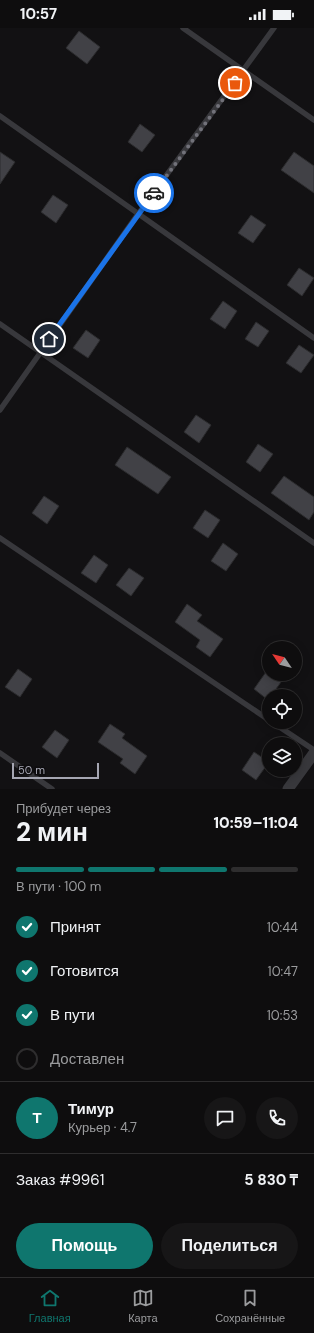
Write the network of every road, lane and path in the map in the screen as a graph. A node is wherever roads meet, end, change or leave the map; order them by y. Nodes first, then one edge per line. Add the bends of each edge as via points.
1 (183, 28) edge
2 (274, 28) edge
3 (244, 71) junction
4 (0, 116) edge
5 (314, 120) edge
6 (138, 214) junction
7 (0, 324) edge
8 (314, 338) edge
9 (40, 352) junction
10 (0, 410) edge
11 (0, 538) edge
12 (314, 543) edge
13 (262, 715) edge
14 (282, 729) edge
15 (314, 752) edge
16 (0, 753) edge
17 (52, 789) edge
18 (288, 789) edge

1 - 3 lane
2 - 3 lane
3 - 5 lane
3 - 6 lane
4 - 6 lane
6 - 8 lane
6 - 9 lane
7 - 9 lane
9 - 10 lane
9 - 12 lane
11 - 13 lane
14 - 15 lane
15 - 18 street
16 - 17 lane

